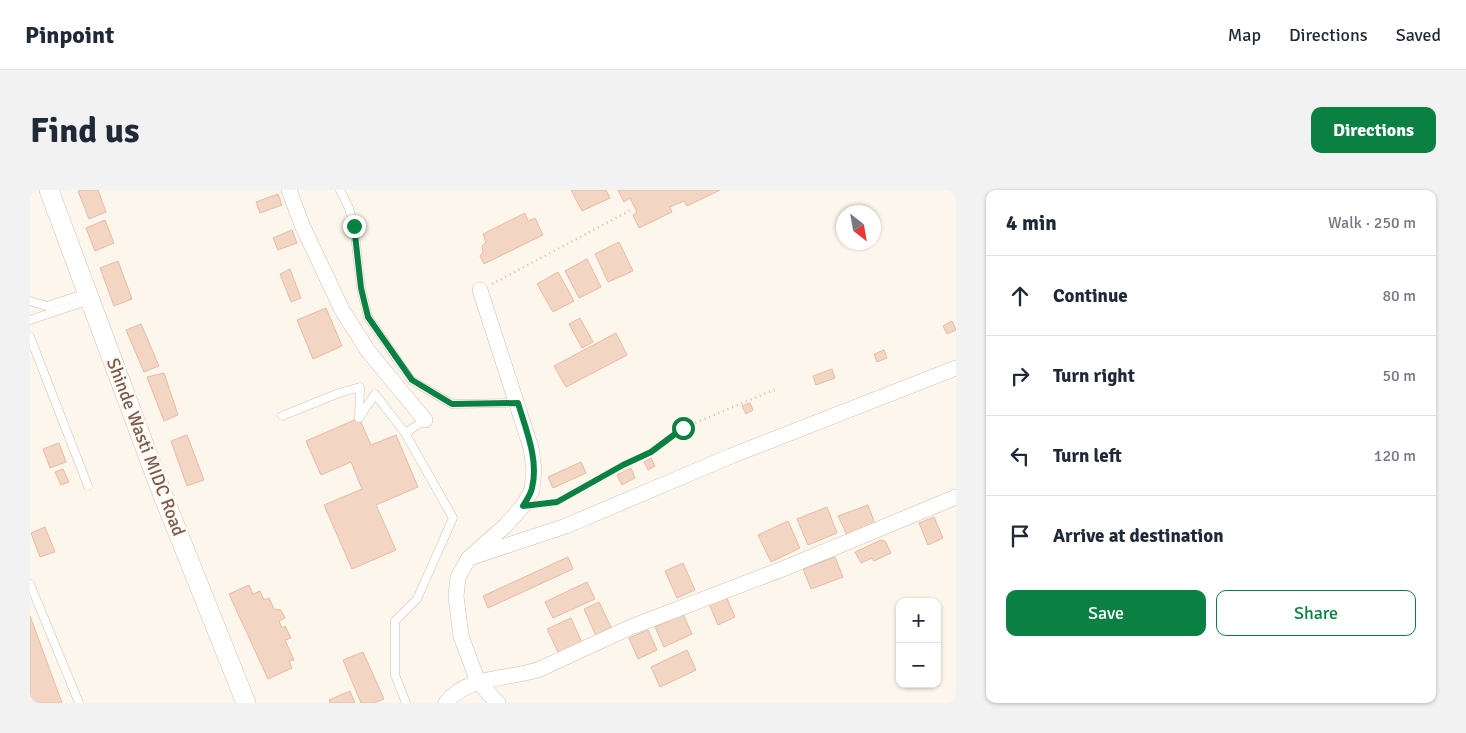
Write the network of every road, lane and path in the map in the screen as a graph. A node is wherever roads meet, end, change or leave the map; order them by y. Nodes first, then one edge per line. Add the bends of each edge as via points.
1 (49, 190) edge
2 (289, 190) edge
3 (340, 190) edge
4 (631, 210) dead end
5 (480, 290) joint
6 (88, 296) junction
7 (30, 301) edge
8 (30, 320) edge
9 (30, 337) edge
10 (956, 368) edge
11 (776, 389) dead end
12 (518, 403) junction
13 (282, 416) dead end
14 (425, 420) joint
15 (405, 433) junction
16 (88, 486) dead end
17 (956, 497) edge
18 (523, 506) junction
19 (469, 558) junction
20 (30, 584) edge
21 (478, 682) junction
22 (79, 703) edge
23 (246, 703) edge
24 (406, 703) edge
25 (446, 703) edge
26 (498, 703) edge

1 - 6 street, Shinde Wasti MIDC Road
2 - 14 street via 342,310 368,352
3 - 12 lane via 354,226 361,288 368,317 412,380 452,404
4 - 5 path
5 - 12 street
6 - 7 lane via 47,306
6 - 8 lane
6 - 23 street, Shinde Wasti MIDC Road
9 - 16 lane
10 - 19 street via 731,456 566,526
11 - 18 path via 683,428 651,452 557,502
12 - 18 street via 534,470 532,490
13 - 15 lane via 360,387 359,418 375,394
14 - 15 lane
15 - 24 lane via 453,518 417,599 395,622 395,675
17 - 21 street via 785,568 631,626 540,669
18 - 19 street
19 - 21 street via 458,577 456,596 461,636
20 - 22 lane
21 - 25 street via 463,687
21 - 26 street

